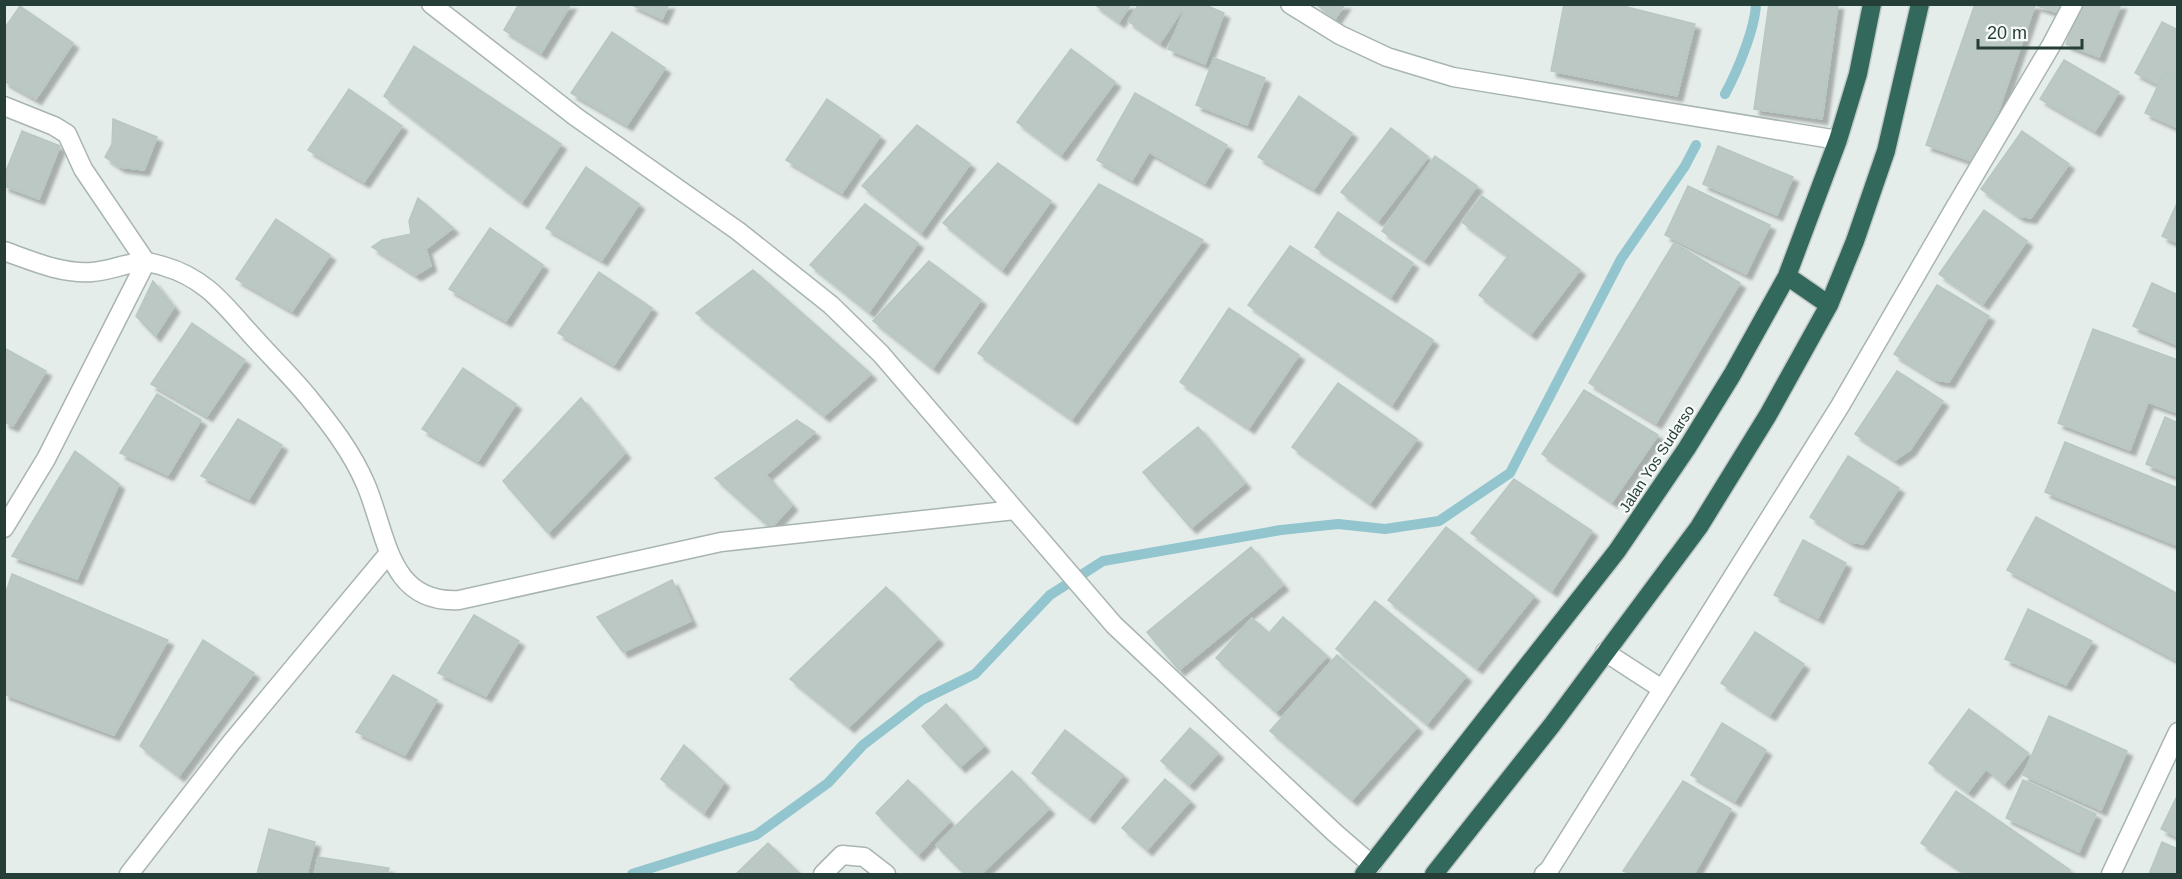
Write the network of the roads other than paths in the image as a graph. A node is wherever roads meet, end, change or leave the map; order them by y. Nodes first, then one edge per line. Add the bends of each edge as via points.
1 (430, 4) edge
2 (1290, 4) edge
3 (1872, 4) edge
4 (1920, 4) edge
5 (2073, 4) edge
6 (4, 106) edge
7 (1838, 140) junction
8 (4, 251) edge
9 (146, 262) junction
10 (1787, 276) junction
11 (1829, 305) junction
12 (1015, 510) junction
13 (4, 528) edge
14 (389, 553) junction
15 (1605, 652) junction
16 (1662, 689) junction
17 (2178, 732) edge
18 (1368, 869) edge
19 (129, 874) edge
20 (823, 874) edge
21 (886, 874) edge
22 (1434, 874) edge
23 (1544, 874) edge
24 (2111, 874) edge

1 - 12 street via 576,117 738,231 831,305 882,354
2 - 7 street via 1340,35 1387,57 1453,76
3 - 7 highway, Jalan Yos Sudarso via 1858,74
4 - 11 highway via 1886,151
5 - 16 street via 1840,406
6 - 9 street via 68,134 83,169
7 - 10 highway, Jalan Yos Sudarso
8 - 9 street via 72,271 91,272
9 - 13 street via 55,441
9 - 14 street via 177,270 206,287 232,310 297,383 343,440 366,484
10 - 11 highway
10 - 18 highway, Jalan Yos Sudarso via 1698,430 1617,551
11 - 15 highway via 1699,527
12 - 14 street via 721,542 459,600 421,594 402,578
12 - 18 street via 1114,625 1335,833
14 - 19 street via 230,744
15 - 16 street
15 - 22 highway
16 - 23 street
17 - 24 street
20 - 21 street via 842,855 864,857

